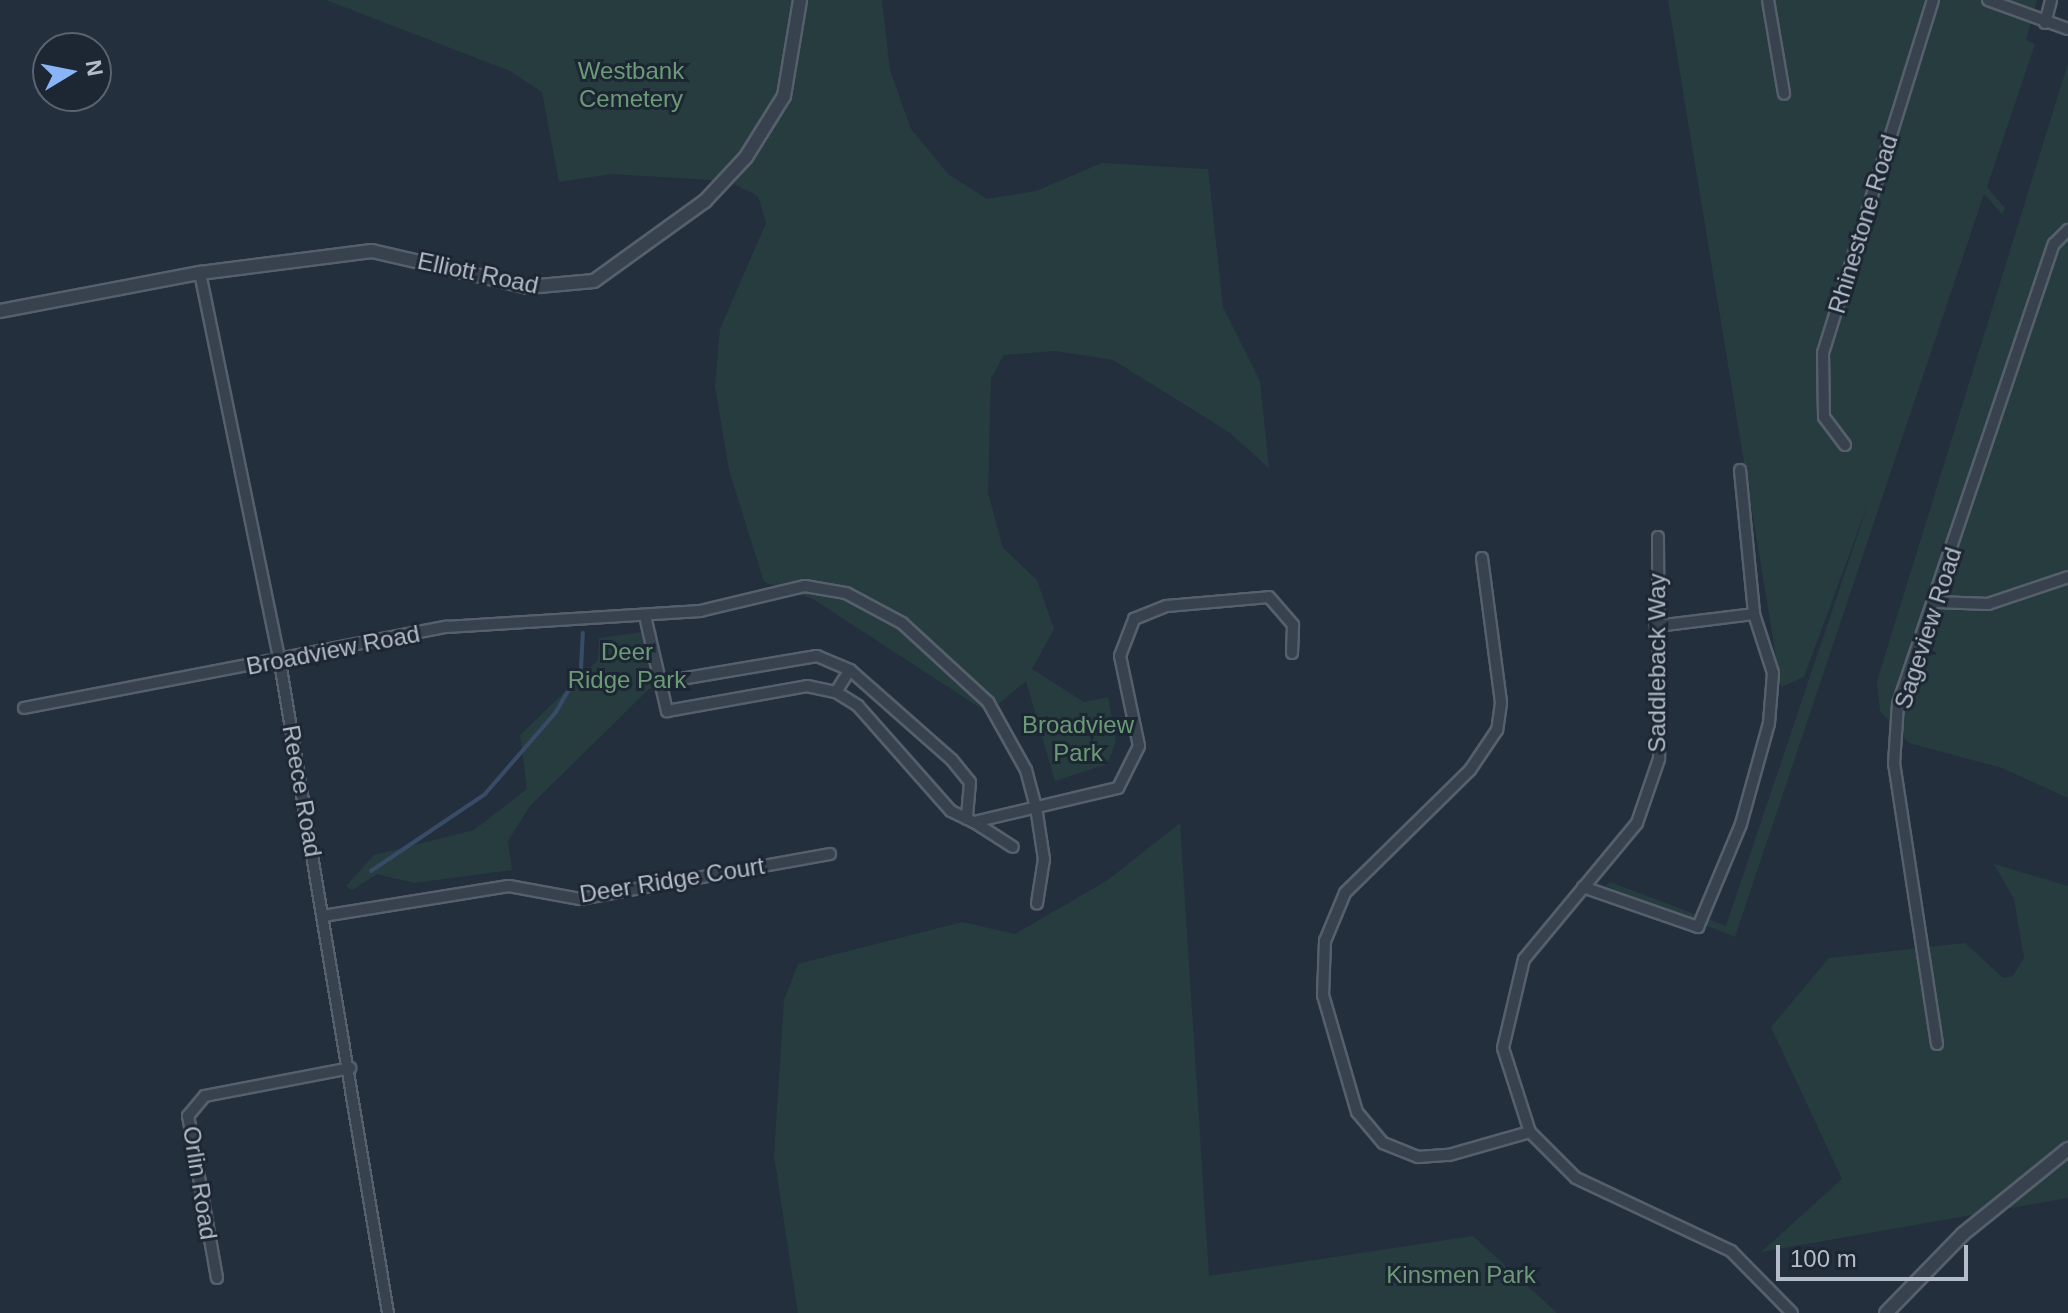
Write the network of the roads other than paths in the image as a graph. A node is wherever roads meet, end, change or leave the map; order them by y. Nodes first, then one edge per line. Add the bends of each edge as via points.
1 (800, 0) edge
2 (1768, 0) edge
3 (1933, 0) edge
4 (1988, 0) edge
5 (2051, 0) edge
6 (2045, 23) junction
7 (2068, 29) edge
8 (1784, 94) dead end
9 (2068, 230) edge
10 (200, 273) junction
11 (0, 311) edge
12 (1845, 445) dead end
13 (1740, 470) dead end
14 (1658, 537) dead end
15 (1482, 558) dead end
16 (2068, 577) edge
17 (1937, 602) junction
18 (1754, 614) junction
19 (645, 616) junction
20 (1656, 626) junction
21 (1292, 653) dead end
22 (280, 662) junction
23 (850, 670) junction
24 (663, 682) junction
25 (836, 692) junction
26 (24, 708) dead end
27 (1036, 807) junction
28 (970, 820) junction
29 (1013, 847) dead end
30 (830, 854) dead end
31 (1583, 887) junction
32 (1037, 903) dead end
33 (323, 916) junction
34 (1937, 1044) dead end
35 (350, 1068) junction
36 (1530, 1132) junction
37 (2068, 1149) edge
38 (217, 1278) dead end
39 (388, 1313) edge
40 (1792, 1313) edge
41 (1886, 1313) edge

1 - 10 street, Elliott Road via 784,96 746,157 705,201 594,281 528,287 372,251
2 - 8 street
3 - 12 street, Rhinestone Road via 1823,353 1824,417
4 - 6 street
5 - 6 street
6 - 7 street
9 - 17 street, Sageview Road via 2054,244
10 - 11 street, Elliott Road
10 - 22 street, Reece Road
13 - 18 street
14 - 20 street, Saddleback Way
15 - 36 street via 1501,703 1497,730 1470,770 1345,893 1325,941 1323,995 1357,1112 1383,1143 1418,1157 1449,1155
16 - 17 street via 1988,604
17 - 34 street, Sageview Road via 1898,704 1894,764
18 - 20 street
18 - 31 street via 1773,673 1769,723 1741,824 1698,927
19 - 22 street, Broadview Road via 446,627
19 - 24 street
19 - 27 street, Broadview Road via 805,586 846,593 902,623 988,702 1026,770
20 - 31 street, Saddleback Way via 1659,759 1637,823
21 - 27 street via 1293,625 1269,597 1167,606 1134,619 1120,656 1139,746 1118,788
22 - 26 street, Broadview Road
22 - 33 street, Reece Road
23 - 24 street via 817,656
23 - 25 street
23 - 28 street via 873,682 970,782
24 - 25 street via 667,711 807,686
25 - 28 street via 868,716 951,811
27 - 28 street
27 - 32 street, Broadview Road via 1044,859
28 - 29 street
30 - 33 street, Deer Ridge Court via 580,899 509,886
31 - 36 street, Saddleback Way via 1524,959 1508,1003 1503,1048
33 - 35 street, Reece Road
35 - 38 street, Orlin Road via 205,1096 188,1116
35 - 39 street, Reece Road
36 - 40 street via 1602,1195 1731,1251
37 - 41 street via 1963,1234

